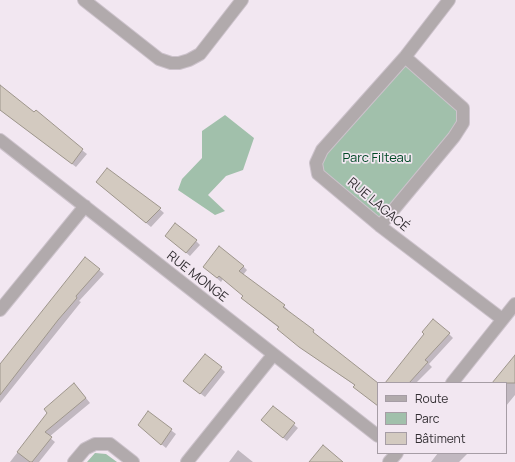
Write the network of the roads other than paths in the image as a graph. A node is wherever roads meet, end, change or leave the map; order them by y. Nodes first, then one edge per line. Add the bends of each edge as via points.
1 (84, 0) edge
2 (242, 0) edge
3 (449, 0) edge
4 (405, 57) junction
5 (0, 140) edge
6 (85, 206) junction
7 (380, 226) junction
8 (515, 304) edge
9 (0, 310) edge
10 (502, 319) junction
11 (273, 355) junction
12 (453, 382) edge
13 (377, 435) edge
14 (396, 454) edge
15 (74, 462) edge
16 (133, 462) edge
17 (187, 462) edge
18 (390, 462) edge

1 - 2 street via 159,59 175,63 200,54
3 - 4 street, RUE LAGACÉ
4 - 7 street via 463,108 463,123
4 - 7 street, RUE LAGACÉ via 322,150 316,163 318,174
5 - 6 street, RUE MONGE
6 - 9 street
6 - 11 street, RUE MONGE
7 - 10 street, RUE LAGACÉ
8 - 10 street
10 - 12 street
11 - 13 street, RUE MONGE
11 - 17 street
14 - 18 street
15 - 16 street via 85,449 95,444 110,444

